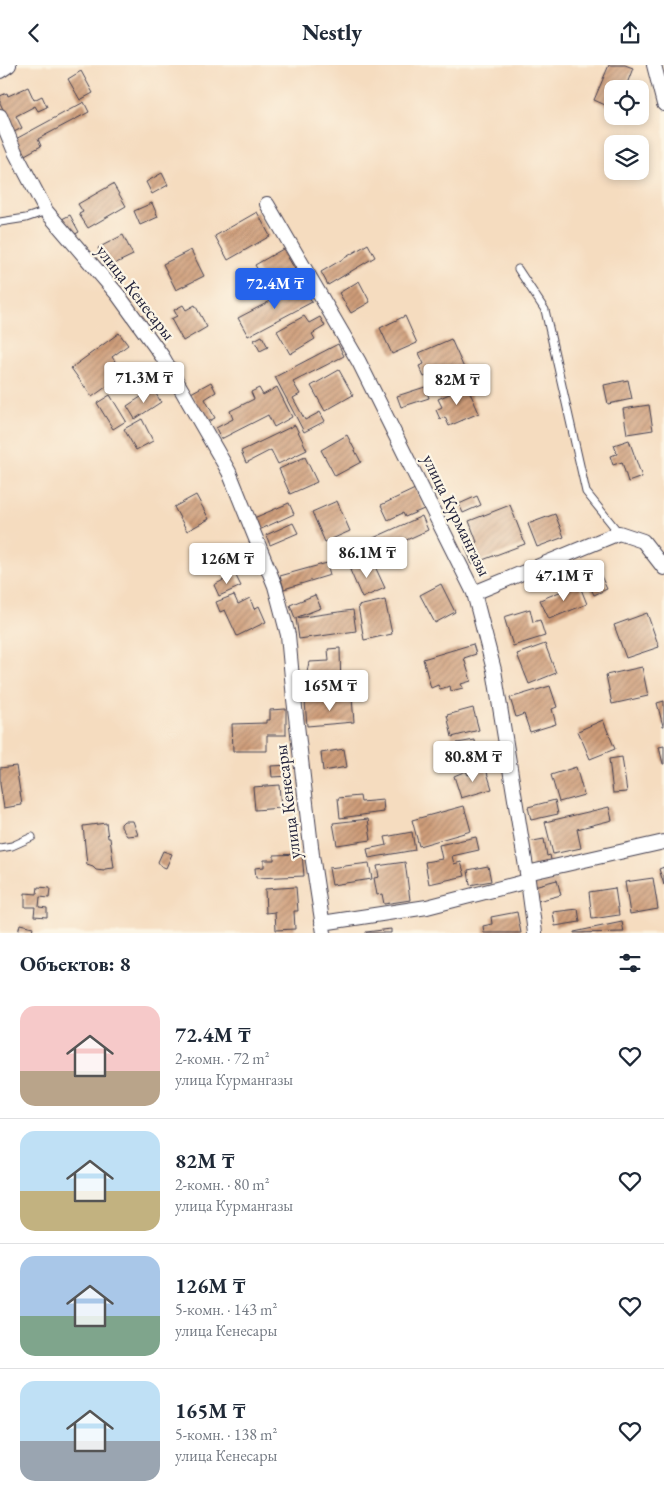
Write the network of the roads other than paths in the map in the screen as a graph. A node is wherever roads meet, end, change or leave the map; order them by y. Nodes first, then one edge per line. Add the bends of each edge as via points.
1 (9, 65) edge
2 (654, 65) edge
3 (0, 71) edge
4 (664, 104) edge
5 (0, 116) edge
6 (267, 204) dead end
7 (46, 211) junction
8 (0, 222) edge
9 (518, 269) dead end
10 (619, 533) junction
11 (664, 568) edge
12 (474, 593) junction
13 (32, 837) dead end
14 (664, 842) edge
15 (0, 849) edge
16 (528, 877) junction
17 (323, 928) edge
18 (535, 933) edge

1 - 3 street
2 - 4 street
5 - 7 street, улица Кенесары via 15,153
6 - 12 street, улица Курмангазы via 359,362
7 - 8 lane
7 - 17 street, улица Кенесары via 118,295 162,356 230,472 275,586 288,635
9 - 10 lane via 545,310 586,492
10 - 11 street via 643,541
10 - 12 street
12 - 16 street, улица Курмангазы via 494,670
13 - 15 lane
14 - 16 street
16 - 17 street via 427,907
16 - 18 street, улица Курмангазы

